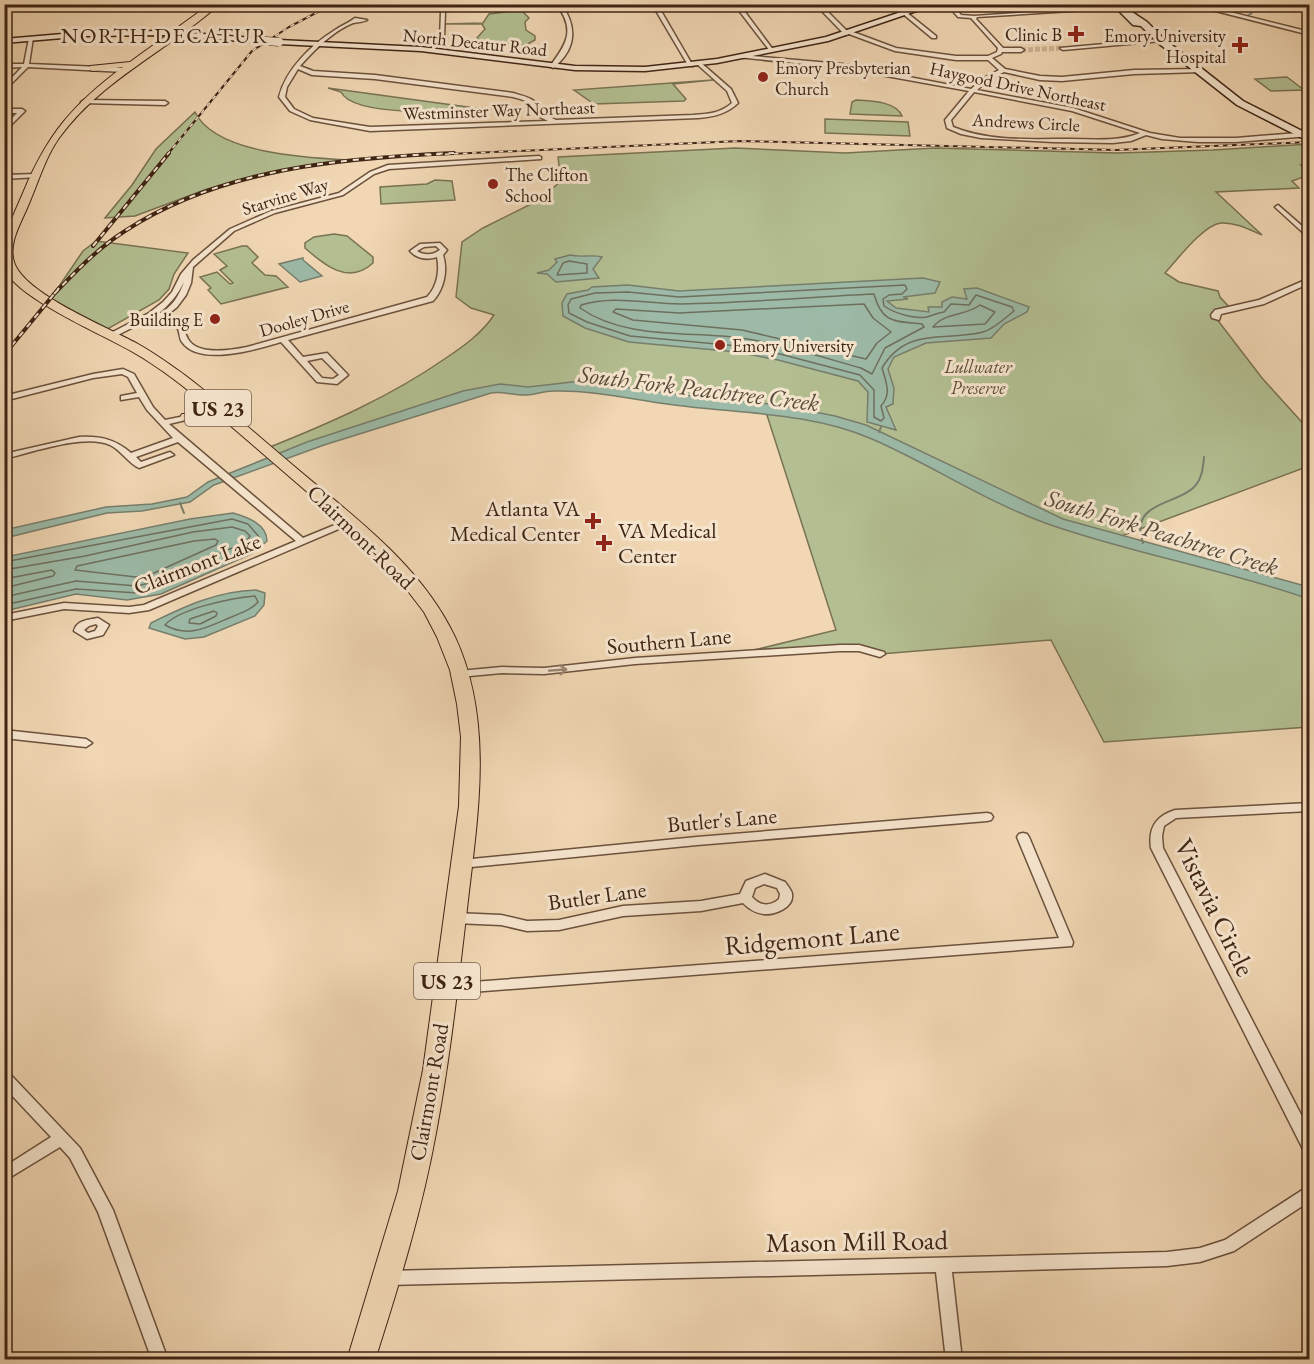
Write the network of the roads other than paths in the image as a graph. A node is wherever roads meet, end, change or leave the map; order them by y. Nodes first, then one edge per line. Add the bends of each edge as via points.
1 (216, 4) edge
2 (453, 4) edge
3 (558, 4) edge
4 (654, 4) edge
5 (736, 4) edge
6 (818, 4) edge
7 (892, 4) edge
8 (1180, 4) edge
9 (1190, 4) edge
10 (932, 5) edge
11 (1163, 5) edge
12 (951, 6) edge
13 (1117, 6) edge
14 (1205, 9) junction
15 (904, 15) junction
16 (973, 17) junction
17 (355, 21) dead end
18 (177, 33) junction
19 (849, 33) junction
20 (1310, 34) edge
21 (934, 37) dead end
22 (4, 41) edge
23 (1162, 42) junction
24 (31, 43) junction
25 (313, 48) junction
26 (1063, 48) tunnel mouth
27 (431, 50) junction
28 (772, 50) junction
29 (764, 55) junction
30 (989, 58) junction
31 (720, 60) junction
32 (136, 62) junction
33 (695, 64) junction
34 (4, 66) edge
35 (26, 66) junction
36 (553, 66) junction
37 (298, 67) junction
38 (673, 67) junction
39 (93, 68) junction
40 (124, 70) junction
41 (1006, 71) junction
42 (1200, 71) junction
43 (710, 72) junction
44 (318, 74) junction
45 (289, 80) junction
46 (4, 90) edge
47 (971, 91) junction
48 (84, 102) junction
49 (165, 103) dead end
50 (4, 111) edge
51 (540, 116) junction
52 (566, 123) junction
53 (520, 124) junction
54 (7, 127) dead end
55 (1145, 133) junction
56 (1306, 136) edge
57 (540, 158) dead end
58 (36, 176) junction
59 (4, 177) edge
60 (1278, 207) dead end
61 (1310, 237) edge
62 (439, 254) dead end
63 (8, 272) edge
64 (1310, 280) edge
65 (156, 316) junction
66 (1216, 318) dead end
67 (111, 335) junction
68 (282, 339) junction
69 (302, 360) junction
70 (199, 392) junction
71 (142, 394) junction
72 (124, 398) dead end
73 (4, 399) edge
74 (187, 417) junction
75 (229, 417) junction
76 (163, 423) junction
77 (179, 439) junction
78 (170, 455) dead end
79 (130, 456) junction
80 (4, 457) edge
81 (350, 522) junction
82 (302, 542) junction
83 (104, 609) junction
84 (4, 618) edge
85 (98, 621) dead end
86 (880, 654) dead end
87 (459, 674) junction
88 (4, 734) edge
89 (86, 742) dead end
90 (1310, 807) edge
91 (987, 817) dead end
92 (1023, 837) dead end
93 (461, 864) junction
94 (746, 898) dead end
95 (455, 918) junction
96 (446, 989) junction
97 (4, 1077) edge
98 (61, 1139) junction
99 (1310, 1148) edge
100 (4, 1175) edge
101 (1310, 1192) edge
102 (943, 1264) junction
103 (388, 1278) junction
104 (160, 1359) edge
105 (361, 1359) edge
106 (954, 1359) edge

1 - 18 main road, Clairmont Road / US 23
2 - 27 street via 443,12 441,38
3 - 36 street via 571,36
4 - 33 street
5 - 28 street
6 - 19 street
7 - 15 street
8 - 11 street
9 - 14 street
10 - 12 street
10 - 15 main road, North Decatur Road
11 - 13 street
11 - 14 street
12 - 16 street via 960,16
13 - 16 street
13 - 23 main road
14 - 20 street
15 - 19 main road, North Decatur Road
15 - 21 street
16 - 30 street via 1001,49
17 - 25 street via 338,28
18 - 24 main road, North Decatur Road via 61,36
18 - 25 main road, North Decatur Road, bridge
18 - 32 main road, Clairmont Road / US 23
19 - 28 main road, North Decatur Road
19 - 30 street via 895,49 956,58
22 - 24 main road
23 - 26 street
23 - 42 main road
24 - 35 street
25 - 27 main road, North Decatur Road via 340,45
25 - 37 street
27 - 36 main road, North Decatur Road
28 - 29 main road, North Decatur Road
29 - 31 main road, North Decatur Road
29 - 47 street, Haygood Drive Northeast
30 - 41 street
31 - 33 main road, North Decatur Road
31 - 43 street via 710,66
32 - 39 main road
32 - 40 main road, Clairmont Road / US 23
33 - 38 main road, North Decatur Road
33 - 43 street, Westminster Way Northeast
34 - 35 street
35 - 39 street
35 - 46 street
36 - 38 main road, North Decatur Road via 614,70
37 - 44 street
37 - 45 street
38 - 43 street
39 - 40 street
40 - 48 main road, Clairmont Road / US 23
41 - 42 street via 1058,80 1118,73
41 - 47 street
42 - 56 main road via 1240,103
43 - 52 street, Westminster Way Northeast via 736,101 722,112
44 - 45 street
44 - 51 street via 382,77 513,95 535,103
45 - 53 street, Westminster Way Northeast via 282,91 286,105 304,116 333,124 390,129
47 - 55 street, Haygood Drive Northeast via 1083,112
47 - 55 street, Andrews Circle via 947,122 966,135 1113,141
48 - 49 street
48 - 58 main road, Clairmont Road / US 23 via 56,136
50 - 54 street via 22,111
51 - 52 street
51 - 53 street
52 - 53 street, Westminster Way Northeast
55 - 56 street, Haygood Drive Northeast via 1200,140
57 - 65 street, Starvine Way via 396,166 381,169 341,194 281,209 240,226 213,245 190,267 182,299
58 - 59 street
58 - 63 main road, Clairmont Road / US 23 via 8,242
60 - 61 street
62 - 68 street, Dooley Drive via 438,291 430,299
63 - 67 main road, Clairmont Road / US 23 via 36,293
64 - 66 street via 1261,302 1218,312
65 - 67 street, Starvine Way via 132,330
65 - 68 street, Dooley Drive via 178,323 188,344 204,351 238,351
67 - 70 main road, Clairmont Road / US 23
68 - 69 street
69 - 69 street via 324,355 344,375 334,382 320,380
70 - 74 main road
70 - 75 main road, Clairmont Road / US 23
71 - 72 street
71 - 73 street, Clairmont Lake via 128,372 117,371
71 - 76 street, Clairmont Lake
74 - 75 main road
74 - 76 street
75 - 81 main road, Clairmont Road / US 23
76 - 77 street, Clairmont Lake
77 - 79 street
77 - 82 street, Clairmont Lake
78 - 79 street via 139,465
79 - 80 street via 116,444 85,440
81 - 82 street, Clairmont Lake
81 - 87 main road, Clairmont Road / US 23 via 420,592 444,632
82 - 83 street, Clairmont Lake via 153,606
83 - 84 street, Clairmont Lake via 64,606
83 - 85 street
87 -> 86 street, Southern Lane via 840,648
87 - 93 main road, Clairmont Road / US 23 via 472,746
88 - 89 street
90 - 99 street, Vistavia Circle via 1175,814 1160,821 1154,831 1157,848
91 - 93 street, Butler's Lane
92 - 96 street, Ridgemont Lane via 1067,942
93 - 95 main road, Clairmont Road / US 23
94 - 95 street, Butler Lane via 701,906 623,911 559,925 527,926 501,920
95 - 96 main road, Clairmont Road / US 23
96 - 103 main road, Clairmont Road / US 23 via 426,1122
97 - 98 street
98 - 100 street
98 - 104 street via 75,1153 105,1210
101 - 102 street, Mason Mill Road via 1229,1246 1200,1255
102 - 103 street, Mason Mill Road
102 - 106 street
103 - 105 main road, Clairmont Road / US 23

